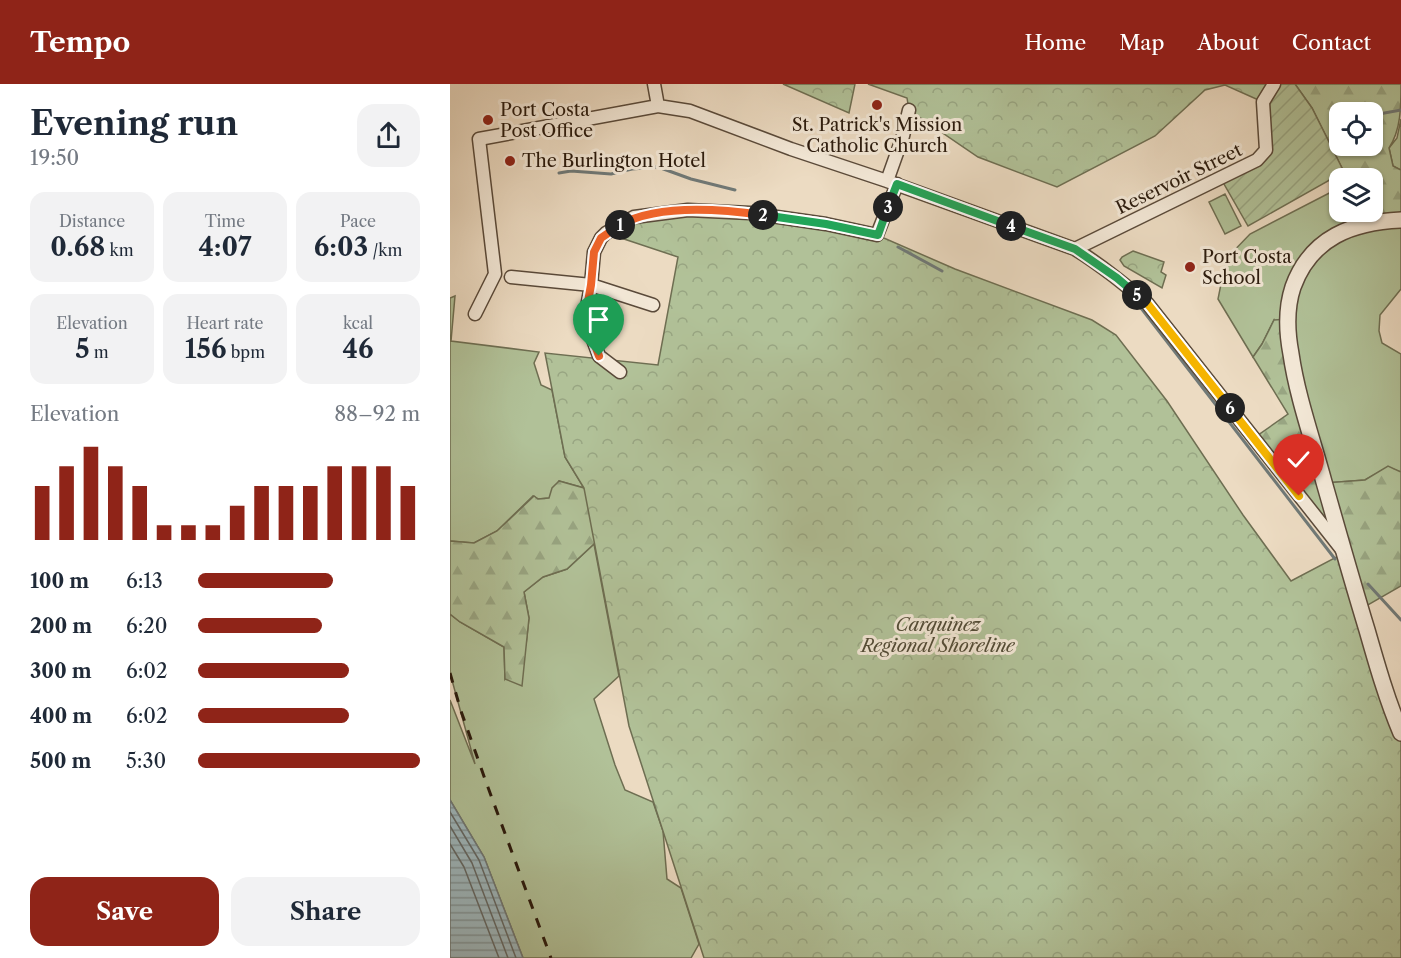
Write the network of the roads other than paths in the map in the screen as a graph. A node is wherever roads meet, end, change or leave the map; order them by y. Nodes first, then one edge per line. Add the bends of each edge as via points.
1 (654, 84) edge
2 (1274, 84) edge
3 (658, 106) junction
4 (909, 110) dead end
5 (892, 183) junction
6 (1401, 220) edge
7 (1075, 249) junction
8 (511, 277) dead end
9 (591, 285) junction
10 (653, 304) dead end
11 (475, 314) dead end
12 (620, 372) dead end
13 (1344, 553) junction
14 (1401, 733) edge

1 - 3 street
2 - 7 street, Reservoir Street via 1263,102 1266,150 1257,160
3 - 5 street via 690,111
3 - 11 street via 478,139 495,274
4 - 5 street
5 - 7 street
5 - 9 street via 878,235 750,213 688,210 634,217 601,238 594,252
6 - 13 street via 1353,227 1327,241 1304,266 1290,299 1291,355
7 - 13 street via 1147,303
8 - 9 street
9 - 10 street
9 - 12 street via 585,318 599,356
13 - 14 street

